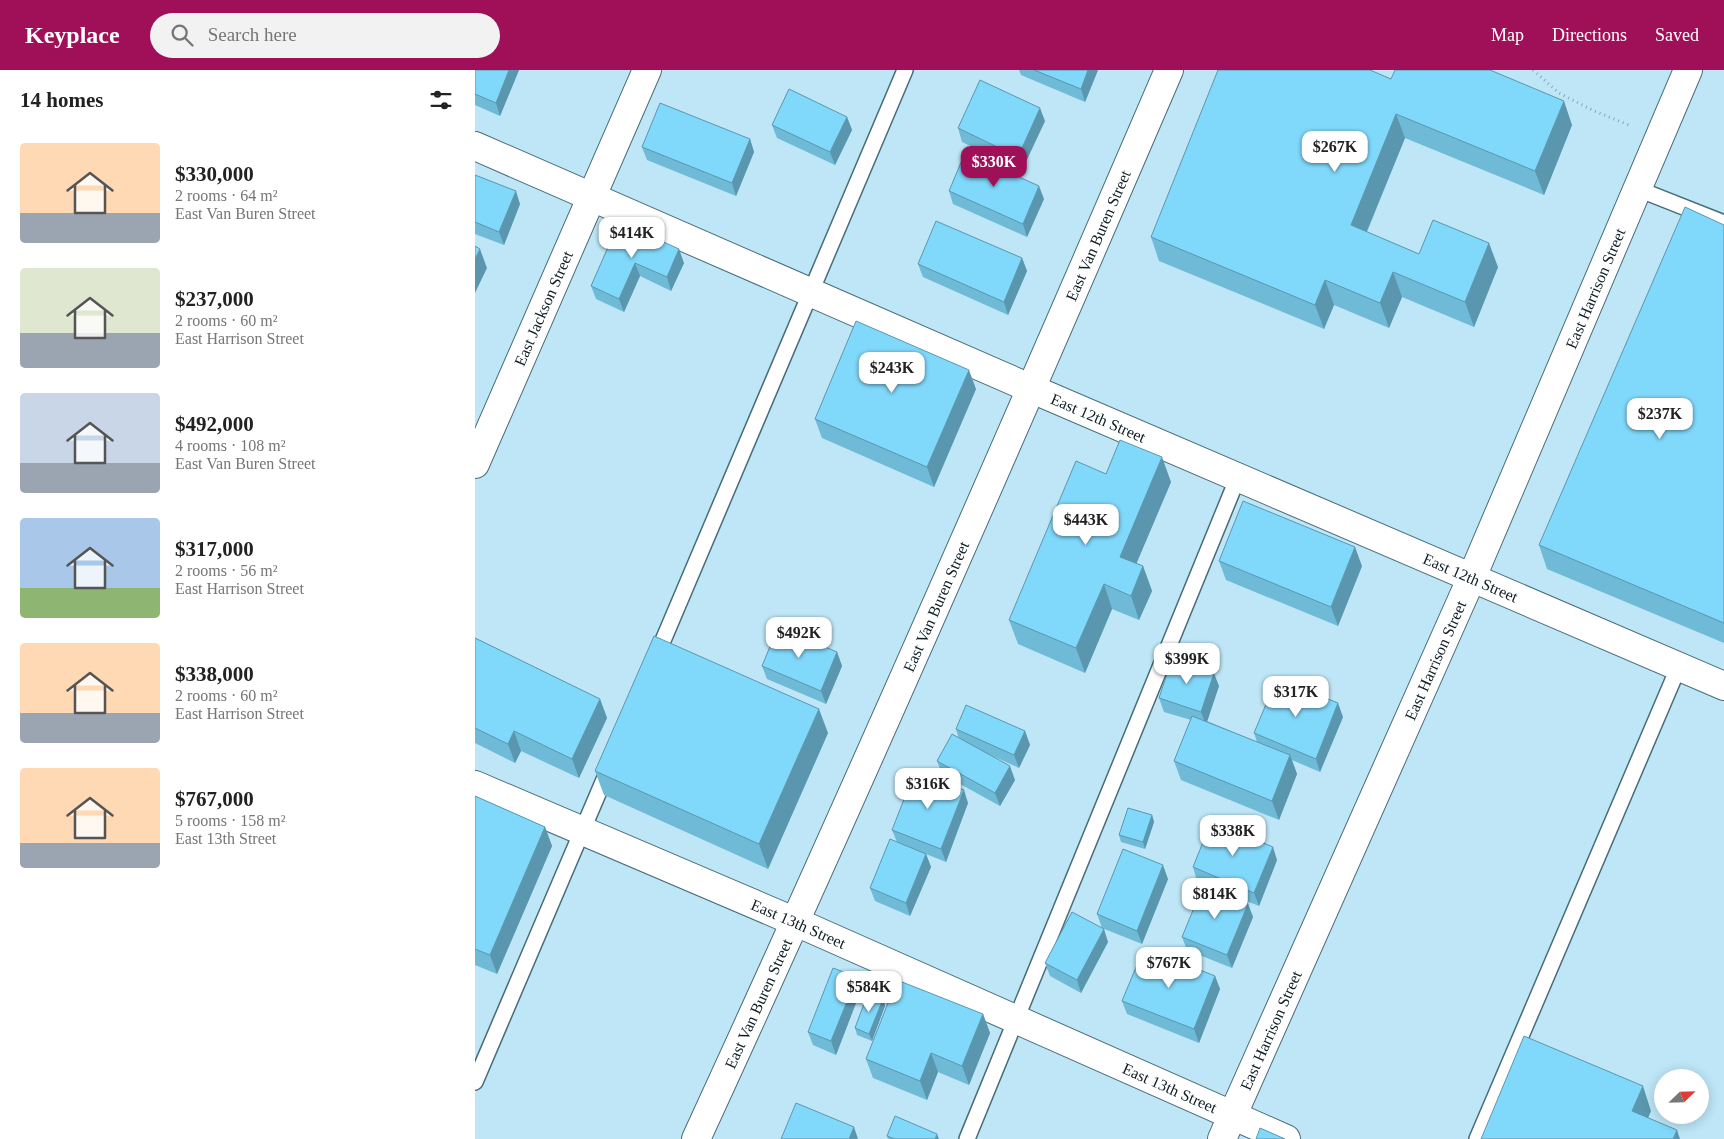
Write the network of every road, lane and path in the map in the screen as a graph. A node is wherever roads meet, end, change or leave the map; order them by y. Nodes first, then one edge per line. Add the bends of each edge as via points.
1 (647, 70) edge
2 (905, 70) edge
3 (1169, 70) edge
4 (1533, 70) edge
5 (1688, 70) edge
6 (1660, 137) junction
7 (475, 146) edge
8 (1638, 189) junction
9 (591, 197) junction
10 (1724, 223) edge
11 (811, 293) junction
12 (1032, 389) junction
13 (475, 464) edge
14 (1237, 477) junction
15 (1472, 578) junction
16 (1679, 666) junction
17 (650, 671) edge
18 (1724, 686) edge
19 (616, 753) edge
20 (475, 785) edge
21 (583, 831) junction
22 (796, 922) junction
23 (1017, 1020) junction
24 (475, 1082) edge
25 (1227, 1128) edge
26 (696, 1139) edge
27 (967, 1139) edge
28 (1286, 1139) edge
29 (1477, 1139) edge

1 - 9 main road, East Jackson Street
2 - 11 lane
3 - 12 main road, East Van Buren Street
4 - 6 path via 1559,93
5 - 6 main road, East Harrison Street
6 - 8 main road, East Harrison Street
7 - 9 main road, East 12th Street
8 - 10 lane
8 - 15 main road, East Harrison Street
9 - 11 main road, East 12th Street
9 - 13 main road, East Jackson Street
11 - 12 main road, East 12th Street
11 - 17 lane
12 - 14 main road, East 12th Street
12 - 22 main road, East Van Buren Street
14 - 15 main road, East 12th Street
14 - 23 lane
15 - 16 main road, East 12th Street
15 - 25 main road, East Harrison Street
16 - 18 main road, East 12th Street
16 - 29 lane
19 - 21 lane
20 - 21 main road, East 13th Street
21 - 22 main road, East 13th Street
21 - 24 lane
22 - 23 main road, East 13th Street
22 - 26 main road, East Van Buren Street
23 - 25 main road, East 13th Street
23 - 27 lane
25 - 28 main road, East 13th Street

